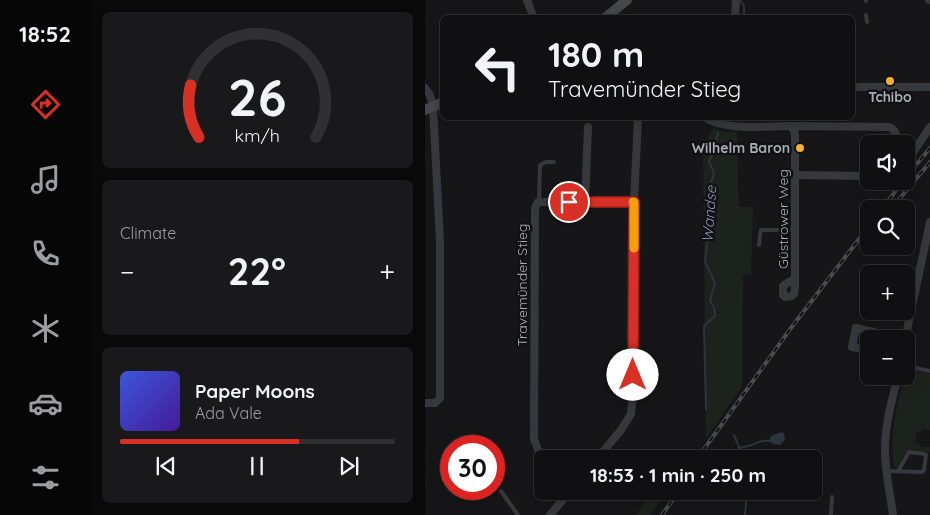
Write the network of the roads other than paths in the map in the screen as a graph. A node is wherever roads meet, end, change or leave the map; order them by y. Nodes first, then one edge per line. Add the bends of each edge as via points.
1 (527, 0) edge
2 (627, 0) edge
3 (735, 0) edge
4 (533, 15) edge
5 (609, 15) edge
6 (735, 15) edge
7 (866, 15) dead end
8 (867, 22) dead end
9 (855, 86) edge
10 (930, 87) edge
11 (425, 88) edge
12 (434, 106) edge
13 (638, 120) edge
14 (709, 120) edge
15 (795, 120) edge
16 (589, 127) dead end
17 (930, 127) edge
18 (795, 128) junction
19 (896, 135) edge
20 (915, 149) edge
21 (554, 162) dead end
22 (796, 175) junction
23 (860, 176) edge
24 (539, 202) junction
25 (585, 202) junction
26 (634, 202) junction
27 (930, 222) edge
28 (795, 230) junction
29 (759, 245) dead end
30 (795, 278) dead end
31 (865, 330) edge
32 (907, 330) edge
33 (860, 348) edge
34 (915, 368) edge
35 (930, 371) edge
36 (896, 385) edge
37 (425, 403) edge
38 (538, 450) edge
39 (604, 450) edge
40 (887, 471) junction
41 (898, 471) junction
42 (505, 497) edge
43 (832, 497) dead end
44 (562, 500) edge
45 (518, 515) edge
46 (550, 515) edge
47 (831, 515) edge
48 (893, 515) edge

1 - 4 street
2 - 5 main road
3 - 6 street
7 - 8 lane
9 - 10 street
11 - 12 street
12 - 37 street via 440,398
13 - 26 street
14 - 18 street via 725,125
15 - 18 street, Güstrower Weg
16 - 25 street
17 - 20 street
18 - 19 street via 889,127
18 - 22 street, Güstrower Weg
21 - 24 lane via 540,164
22 - 23 street
22 - 28 street, Güstrower Weg
24 - 25 street
24 - 38 street, Travemünder Stieg via 535,208 534,439
25 - 26 street
26 - 39 street via 631,414
27 - 32 street
28 - 29 lane via 761,230
28 - 30 street, Güstrower Weg
31 - 33 street via 856,328 852,347
34 - 35 lane
36 - 40 street via 886,436
40 - 41 lane
40 - 48 street
41 - 41 lane via 922,472 926,455 909,452
42 - 45 lane
43 - 47 lane
44 - 46 street

